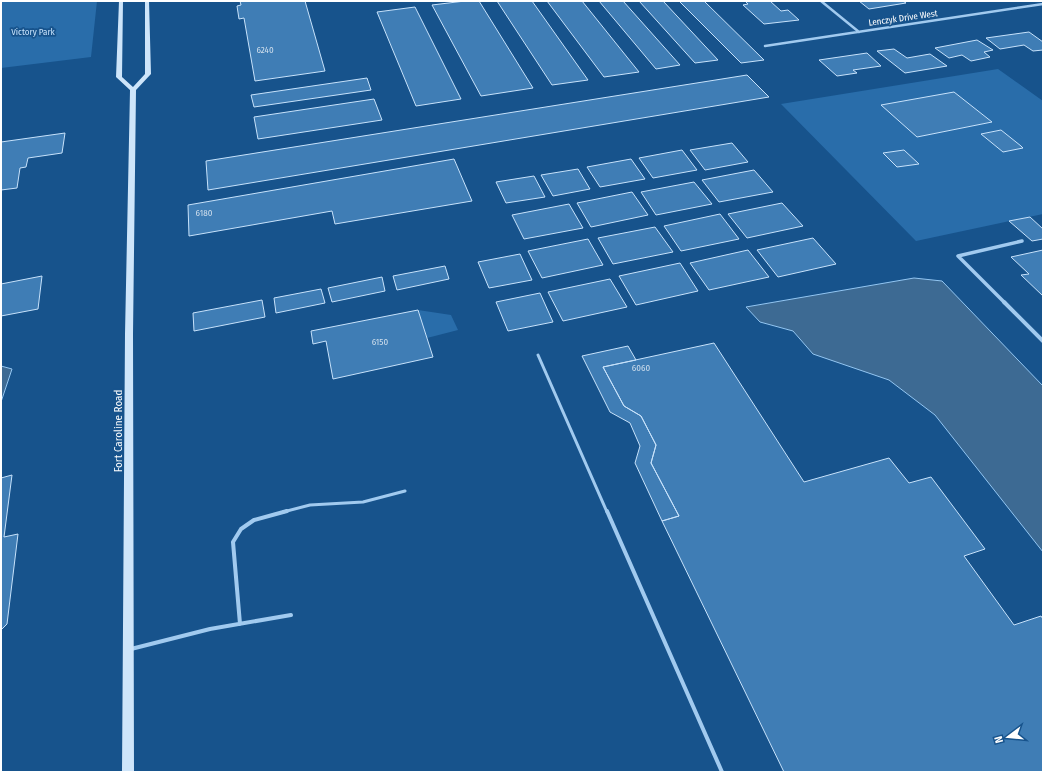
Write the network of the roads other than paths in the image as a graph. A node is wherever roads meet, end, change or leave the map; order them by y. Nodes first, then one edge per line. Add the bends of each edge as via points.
1 (121, 1) edge
2 (147, 1) edge
3 (821, 1) edge
4 (1043, 4) edge
5 (859, 32) junction
6 (765, 46) dead end
7 (133, 90) junction
8 (1022, 241) dead end
9 (1043, 341) edge
10 (538, 355) dead end
11 (405, 491) dead end
12 (291, 615) dead end
13 (240, 624) junction
14 (128, 649) junction
15 (128, 772) edge
16 (722, 772) edge

1 - 7 street via 119,78
2 - 7 street via 148,74
3 - 5 street
4 - 5 street, Lenczyk Drive West
5 - 6 street, Lenczyk Drive West
7 - 14 street, Fort Caroline Road
8 - 9 street via 958,256
10 - 16 lane
11 - 13 lane via 362,502 310,505 254,520 241,529 233,542
12 - 13 lane
13 - 14 lane
14 - 15 street, Fort Caroline Road

